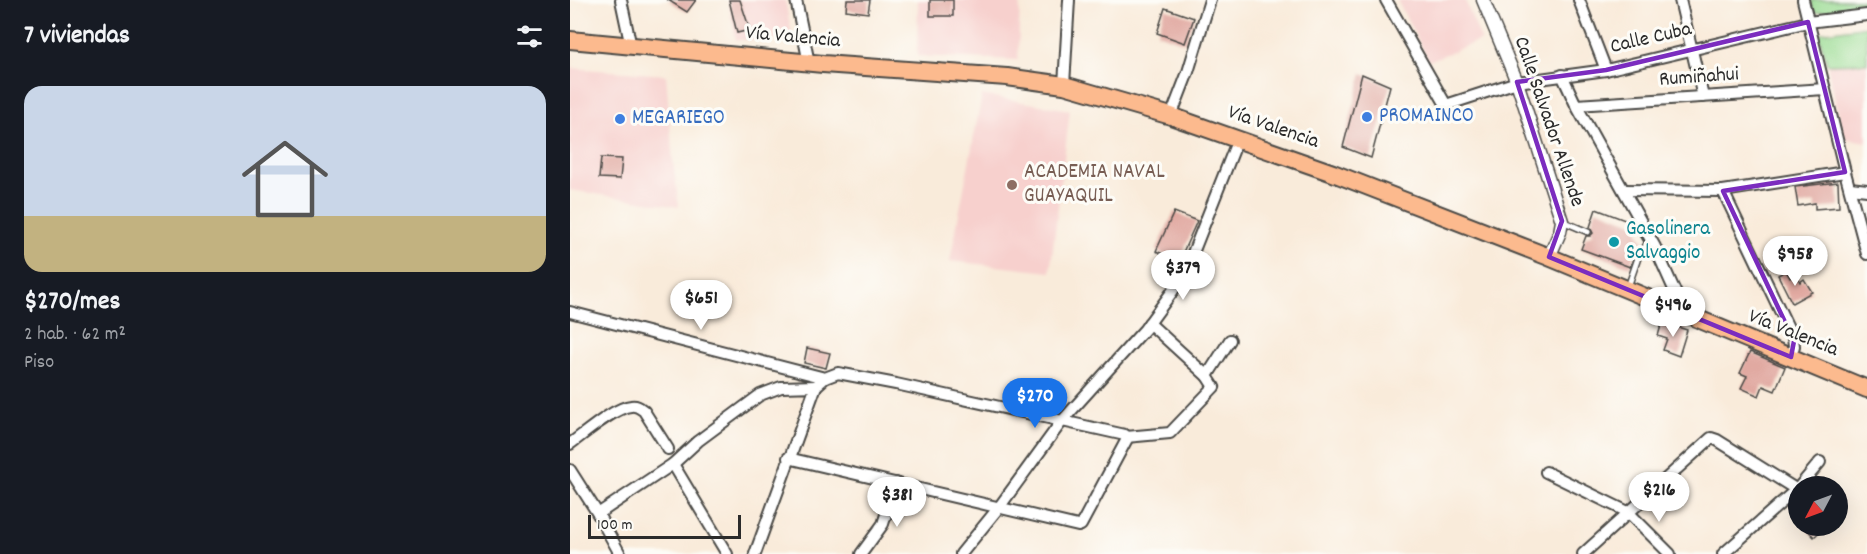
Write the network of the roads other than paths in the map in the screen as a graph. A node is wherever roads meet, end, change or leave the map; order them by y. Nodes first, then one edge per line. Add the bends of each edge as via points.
1 (621, 0) edge
2 (796, 0) edge
3 (1069, 0) edge
4 (1209, 0) edge
5 (1386, 0) edge
6 (1483, 0) edge
7 (1579, 0) edge
8 (1680, 0) edge
9 (1803, 0) edge
10 (1867, 15) edge
11 (1808, 22) junction
12 (570, 40) edge
13 (631, 47) junction
14 (1690, 50) junction
15 (809, 63) junction
16 (1606, 70) junction
17 (1562, 75) junction
18 (1517, 82) junction
19 (1064, 85) junction
20 (1825, 89) junction
21 (1703, 97) junction
22 (1576, 105) junction
23 (1171, 116) junction
24 (1238, 139) junction
25 (1845, 172) junction
26 (1850, 188) junction
27 (1624, 190) junction
28 (1867, 190) edge
29 (1723, 191) junction
30 (1562, 221) junction
31 (1588, 232) dead end
32 (1655, 247) junction
33 (1867, 254) edge
34 (1549, 257) junction
35 (1627, 289) junction
36 (570, 312) edge
37 (1686, 315) junction
38 (1149, 323) junction
39 (1230, 340) dead end
40 (1791, 357) junction
41 (796, 370) junction
42 (1207, 376) junction
43 (825, 378) junction
44 (816, 386) junction
45 (1867, 388) edge
46 (760, 395) junction
47 (1062, 421) junction
48 (1126, 437) junction
49 (570, 444) edge
50 (668, 449) dead end
51 (788, 458) junction
52 (1820, 462) dead end
53 (673, 464) junction
54 (570, 470) edge
55 (1546, 472) dead end
56 (1808, 476) edge
57 (1788, 482) edge
58 (896, 483) junction
59 (1788, 497) edge
60 (1000, 506) junction
61 (1629, 512) junction
62 (598, 514) junction
63 (619, 554) edge
64 (727, 554) edge
65 (755, 554) edge
66 (861, 554) edge
67 (961, 554) edge
68 (1583, 554) edge
69 (1670, 554) edge
70 (1723, 554) edge

1 - 13 street
2 - 15 street
3 - 19 street
4 - 23 street
5 - 18 street, Calle Cuba via 1446,105
6 - 18 street, Calle Salvador Allende
7 - 16 street
8 - 14 street
9 - 11 street
10 - 11 street, Calle Cuba
11 - 14 street, Calle Cuba
11 - 20 street
12 - 13 highway, Vía Valencia
13 - 15 highway, Vía Valencia
14 - 16 street, Calle Cuba
14 - 21 street
15 - 19 highway, Vía Valencia via 1007,77
16 - 17 street, Calle Cuba
17 - 18 street, Calle Cuba
17 - 22 street
18 - 30 street, Calle Salvador Allende
19 - 23 highway, Vía Valencia
20 - 21 street, Rumiñahui
20 - 25 street
21 - 22 street, Rumiñahui
22 - 27 street
23 - 24 highway, Vía Valencia
24 - 34 highway, Vía Valencia
24 - 38 street via 1187,267
25 - 26 street
25 - 29 street
26 - 28 street
26 - 33 street
27 - 29 street
27 - 32 street
29 - 40 street via 1793,339
30 - 31 lane
30 - 34 street, Calle Salvador Allende
32 - 35 lane via 1640,252
32 - 37 street
34 - 35 highway, Vía Valencia
35 - 37 highway, Vía Valencia
36 - 41 street
37 - 40 highway, Vía Valencia
38 - 42 street
38 - 47 street
39 - 42 street
40 - 45 highway, Vía Valencia
41 - 43 street
41 - 46 street
42 - 48 street via 1214,387 1170,432
43 - 44 street
43 - 47 street via 838,373
44 - 46 street via 781,387
44 - 51 street
46 - 53 street
47 - 48 street
47 - 60 street
48 - 60 street via 1081,525
49 - 50 street via 632,406 644,411
51 - 58 street
51 - 65 street
52 - 56 street
53 - 62 street
53 - 64 street
54 - 62 street
55 - 61 street
57 - 61 street via 1711,438
58 - 60 street
58 - 66 street via 883,524
59 - 70 street
60 - 67 street
61 - 68 street
61 - 69 street
62 - 63 street

